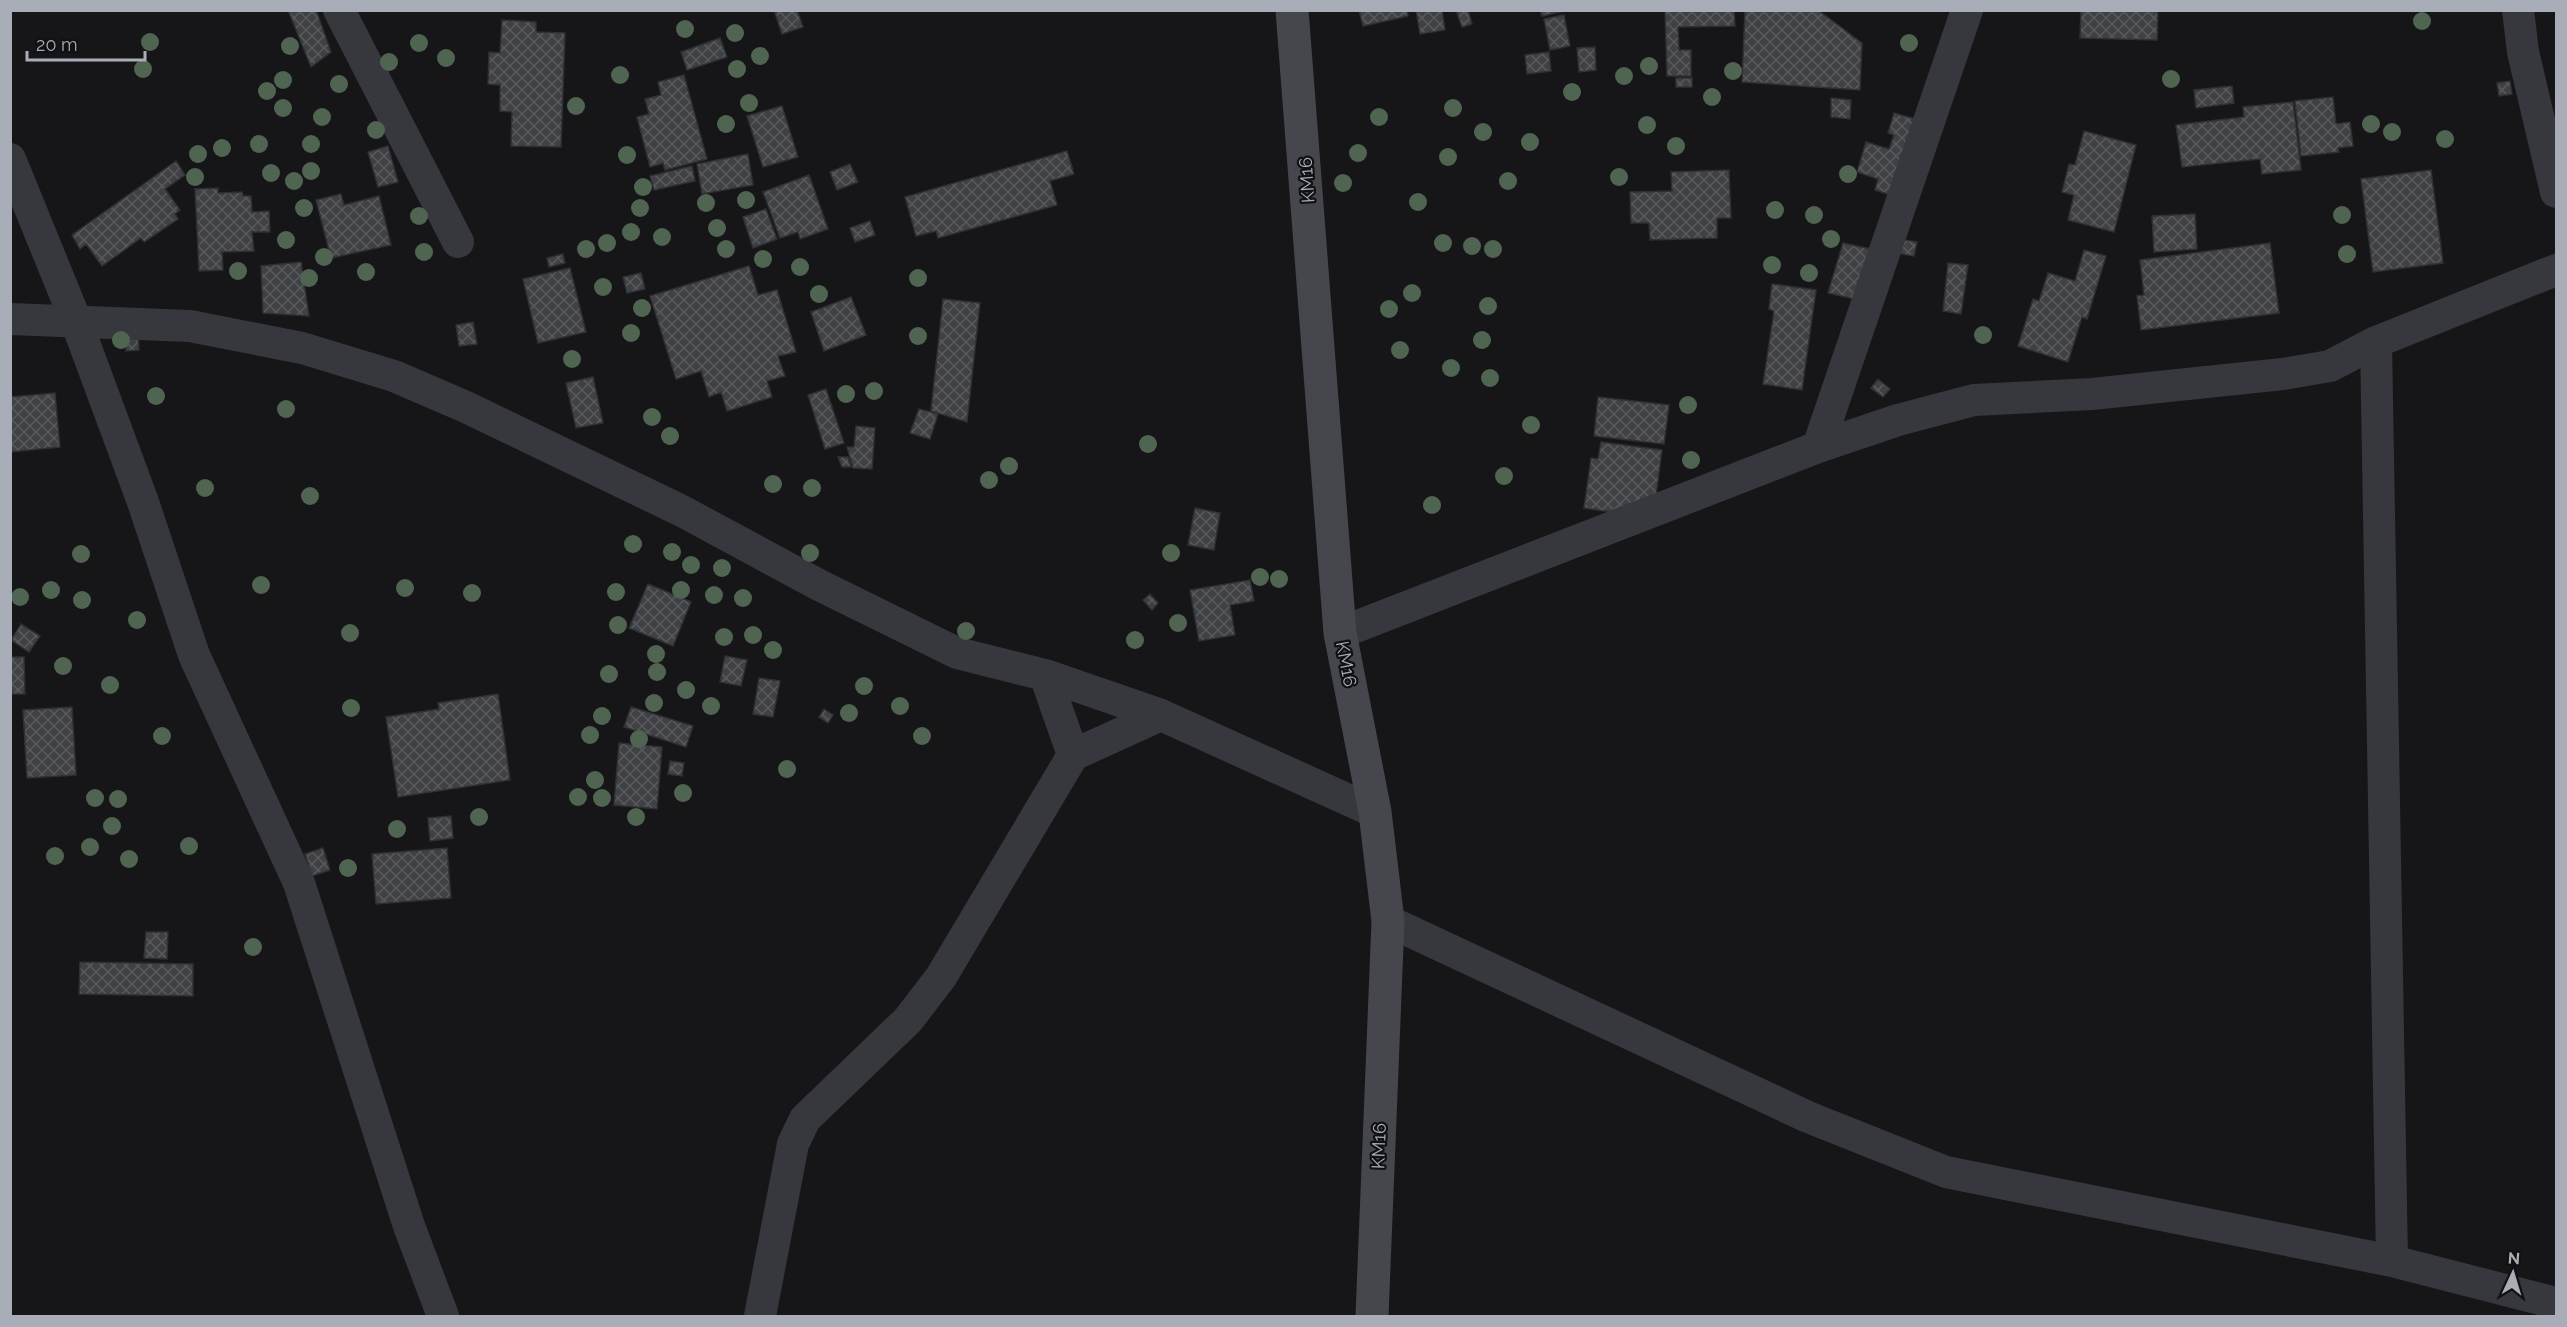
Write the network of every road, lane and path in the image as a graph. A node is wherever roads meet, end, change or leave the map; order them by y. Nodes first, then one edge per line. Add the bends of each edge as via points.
1 (339, 10) edge
2 (1292, 10) edge
3 (1967, 10) edge
4 (2518, 10) edge
5 (10, 159) edge
6 (2556, 192) edge
7 (458, 242) dead end
8 (2556, 270) edge
9 (10, 319) edge
10 (76, 321) junction
11 (2376, 342) junction
12 (1818, 447) junction
13 (1340, 633) junction
14 (1045, 675) junction
15 (1161, 715) junction
16 (1073, 755) junction
17 (1375, 812) junction
18 (1388, 921) junction
19 (2392, 1261) junction
20 (2556, 1303) edge
21 (443, 1317) edge
22 (760, 1317) edge
23 (1372, 1317) edge

1 - 7 street
2 - 13 street, KM16
3 - 12 street
4 - 6 street via 2523,52
5 - 10 street
8 - 11 street
9 - 10 street
10 - 14 street via 190,326 302,348 394,376 682,511 957,653
10 - 21 street via 194,655 299,883 409,1226
11 - 12 street via 2330,366 2283,374 2092,394 1974,400
11 - 19 street
12 - 13 street
13 - 17 street, KM16
14 - 15 street
14 - 16 street
15 - 16 street
15 - 17 street
16 - 22 street via 941,977 908,1020 805,1119 793,1144
17 - 18 street, KM16
18 - 19 street via 1808,1117 1946,1172
18 - 23 street, KM16
19 - 20 street

